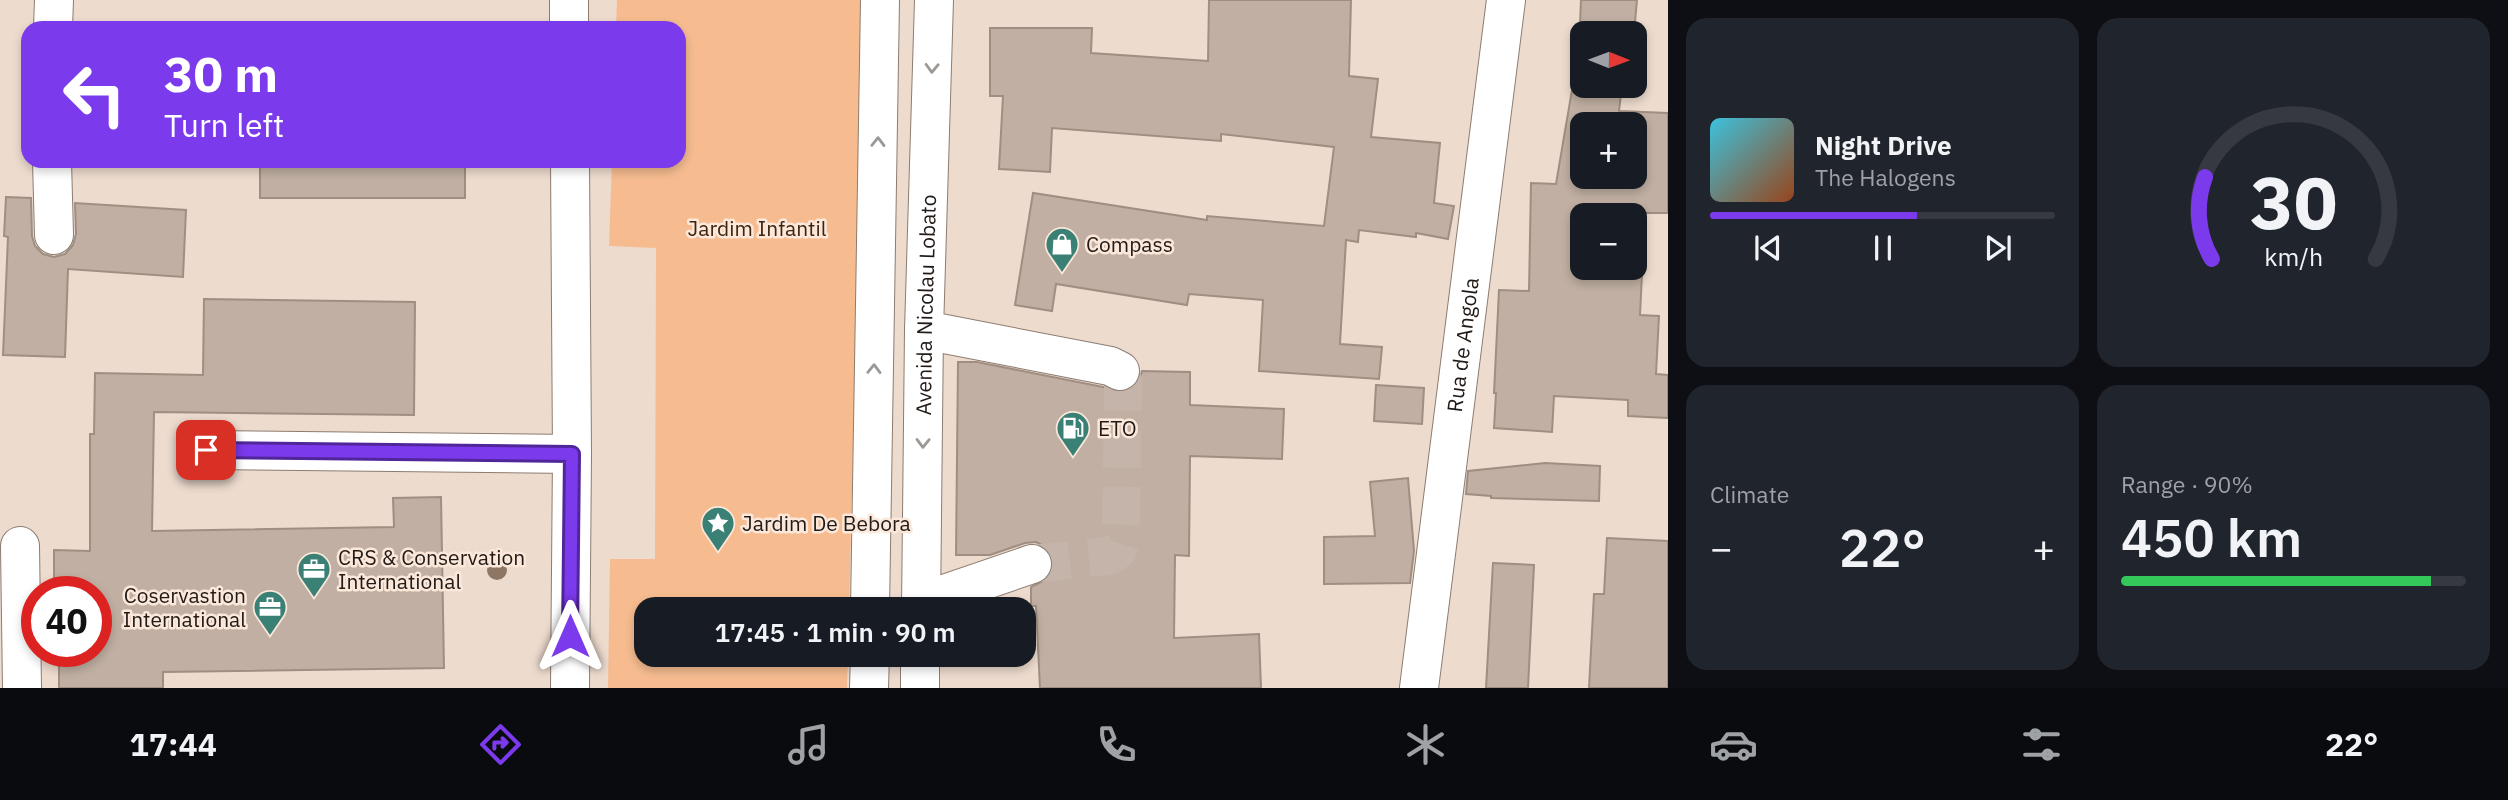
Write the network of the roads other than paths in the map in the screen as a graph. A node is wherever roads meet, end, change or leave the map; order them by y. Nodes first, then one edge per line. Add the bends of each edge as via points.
1 (54, 0) edge
2 (569, 0) edge
3 (880, 0) edge
4 (934, 0) edge
5 (1506, 0) edge
6 (53, 21) edge
7 (569, 21) edge
8 (52, 168) edge
9 (570, 168) edge
10 (54, 235) dead end
11 (924, 330) junction
12 (1120, 371) dead end
13 (206, 450) dead end
14 (572, 454) junction
15 (20, 546) dead end
16 (1031, 564) tunnel mouth
17 (870, 597) edge
18 (921, 597) edge
19 (945, 597) edge
20 (870, 667) edge
21 (920, 667) edge
22 (22, 688) edge
23 (570, 688) edge
24 (869, 688) edge
25 (920, 688) edge
26 (1419, 688) edge

1 - 6 main road
2 - 7 main road
17 -> 3 main road
4 -> 11 main road, Avenida Nicolau Lobato
5 - 26 main road, Rua de Angola
8 - 10 main road
9 - 14 main road
11 - 12 main road
11 -> 18 main road, Avenida Nicolau Lobato
13 - 14 main road
14 - 23 main road
15 - 22 main road
16 - 19 main road
20 - 24 main road
21 - 25 main road

